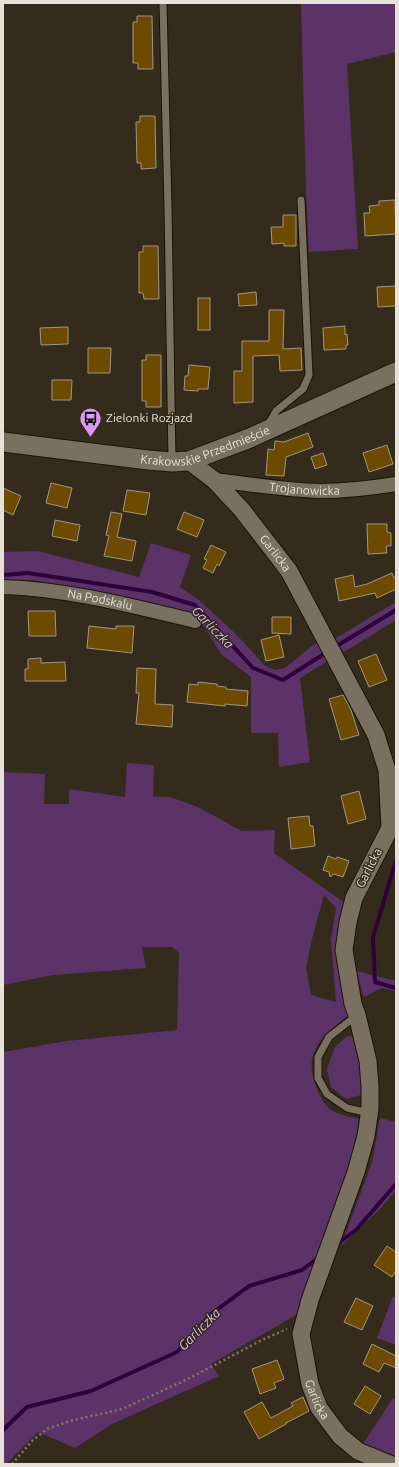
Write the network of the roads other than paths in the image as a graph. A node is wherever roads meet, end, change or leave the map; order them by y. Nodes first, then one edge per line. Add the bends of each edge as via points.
1 (163, 3) edge
2 (301, 200) dead end
3 (396, 372) edge
4 (264, 432) junction
5 (3, 442) edge
6 (180, 462) junction
7 (214, 480) junction
8 (396, 484) edge
9 (3, 588) edge
10 (195, 621) dead end
11 (358, 1015) junction
12 (369, 1114) junction
13 (390, 1464) edge

1 - 6 lane via 168,207
2 - 4 lane via 309,375 303,389 276,411
3 - 4 main road, Krakowskie Przedmieście
4 - 6 main road, Krakowskie Przedmieście
5 - 6 main road, Krakowskie Przedmieście
6 - 7 street, Garlicka
7 - 8 street, Trojanowicka via 319,491 357,490
7 - 11 street, Garlicka via 242,510 289,571 376,735 387,770 390,828 354,898 344,950 353,1004
9 - 10 street, Na Podskalu via 27,588 100,598
11 - 12 street, Garlicka via 369,1068
11 - 12 lane via 329,1037 318,1057 318,1078 327,1094 347,1108
12 - 13 street, Garlicka via 362,1151 310,1300 301,1334 310,1384 319,1408 340,1436 358,1451

